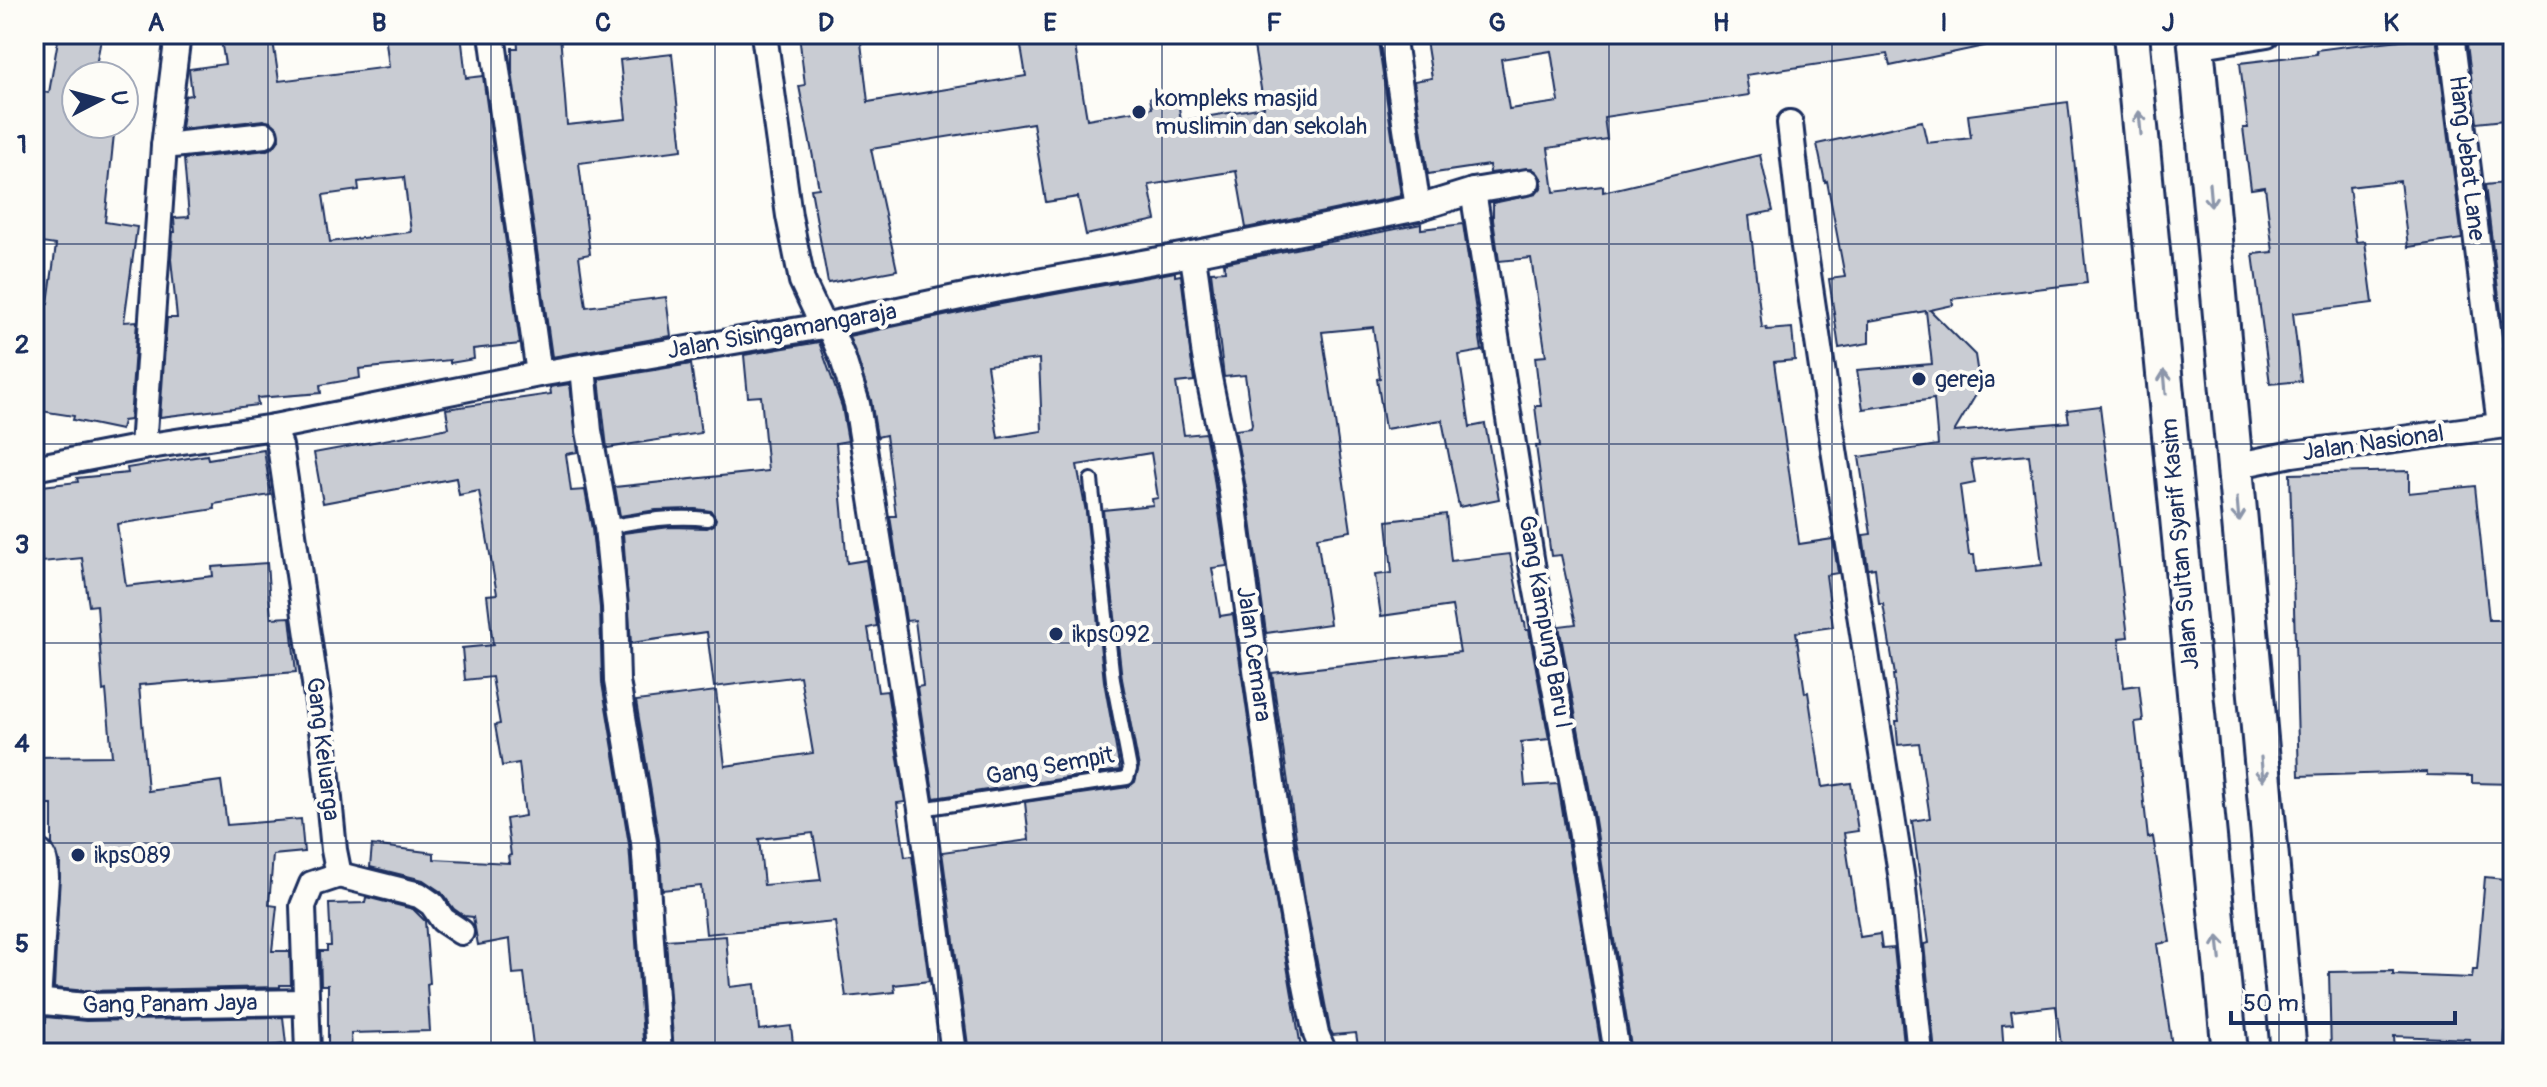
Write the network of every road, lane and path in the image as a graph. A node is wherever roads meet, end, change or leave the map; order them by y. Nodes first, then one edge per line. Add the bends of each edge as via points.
1 (178, 34) edge
2 (492, 34) edge
3 (764, 34) edge
4 (1392, 34) edge
5 (2131, 34) edge
6 (2267, 34) edge
7 (2451, 34) edge
8 (2196, 40) edge
9 (1790, 123) dead end
10 (265, 135) dead end
11 (164, 146) junction
12 (1527, 182) dead end
13 (1473, 191) junction
14 (1418, 208) junction
15 (1192, 254) junction
16 (823, 326) junction
17 (583, 367) junction
18 (539, 374) junction
19 (2506, 424) edge
20 (274, 427) junction
21 (143, 447) junction
22 (2234, 466) junction
23 (34, 468) edge
24 (1091, 480) dead end
25 (707, 519) dead end
26 (607, 527) junction
27 (921, 809) junction
28 (34, 850) edge
29 (339, 875) junction
30 (461, 932) dead end
31 (36, 1001) edge
32 (306, 1002) junction
33 (308, 1053) edge
34 (659, 1053) edge
35 (954, 1053) edge
36 (1324, 1053) edge
37 (1617, 1053) edge
38 (1920, 1053) edge
39 (2230, 1053) edge
40 (2289, 1053) edge

1 - 11 street
2 - 18 street
3 - 16 street via 802,281
4 - 14 street
39 -> 5 street, Jalan Sultan Syarif Kasim
6 - 8 street
7 - 19 street, Hang Jebat Lane
8 -> 22 street
9 - 38 street via 1803,240 1902,880
10 - 11 street
11 - 21 street
12 - 13 street, Jalan Sisingamangaraja
13 - 14 street, Jalan Sisingamangaraja
13 - 37 street, Gang Kampung Baru I
14 - 15 street, Jalan Sisingamangaraja
15 - 16 street, Jalan Sisingamangaraja
15 - 36 street, Jalan Cemara via 1204,351 1233,496 1288,893
16 - 17 street, Jalan Sisingamangaraja
16 - 27 street via 831,331 857,404
17 - 18 street, Jalan Sisingamangaraja
17 - 26 street
18 - 20 street, Jalan Sisingamangaraja
19 - 22 street, Jalan Nasional
20 - 21 street, Jalan Sisingamangaraja
20 - 29 street, Gang Keluarga via 321,722
21 - 23 street, Jalan Sisingamangaraja
22 -> 40 street
24 - 27 lane, Gang Sempit via 1113,680 1130,769 1127,778
25 - 26 lane via 657,518
26 - 34 street via 617,681 649,887
27 - 35 street
28 - 31 street via 45,860 46,877
29 - 30 street via 419,895
29 - 32 street via 312,884 303,906
31 - 32 street, Gang Panam Jaya via 86,1006
32 - 33 street

